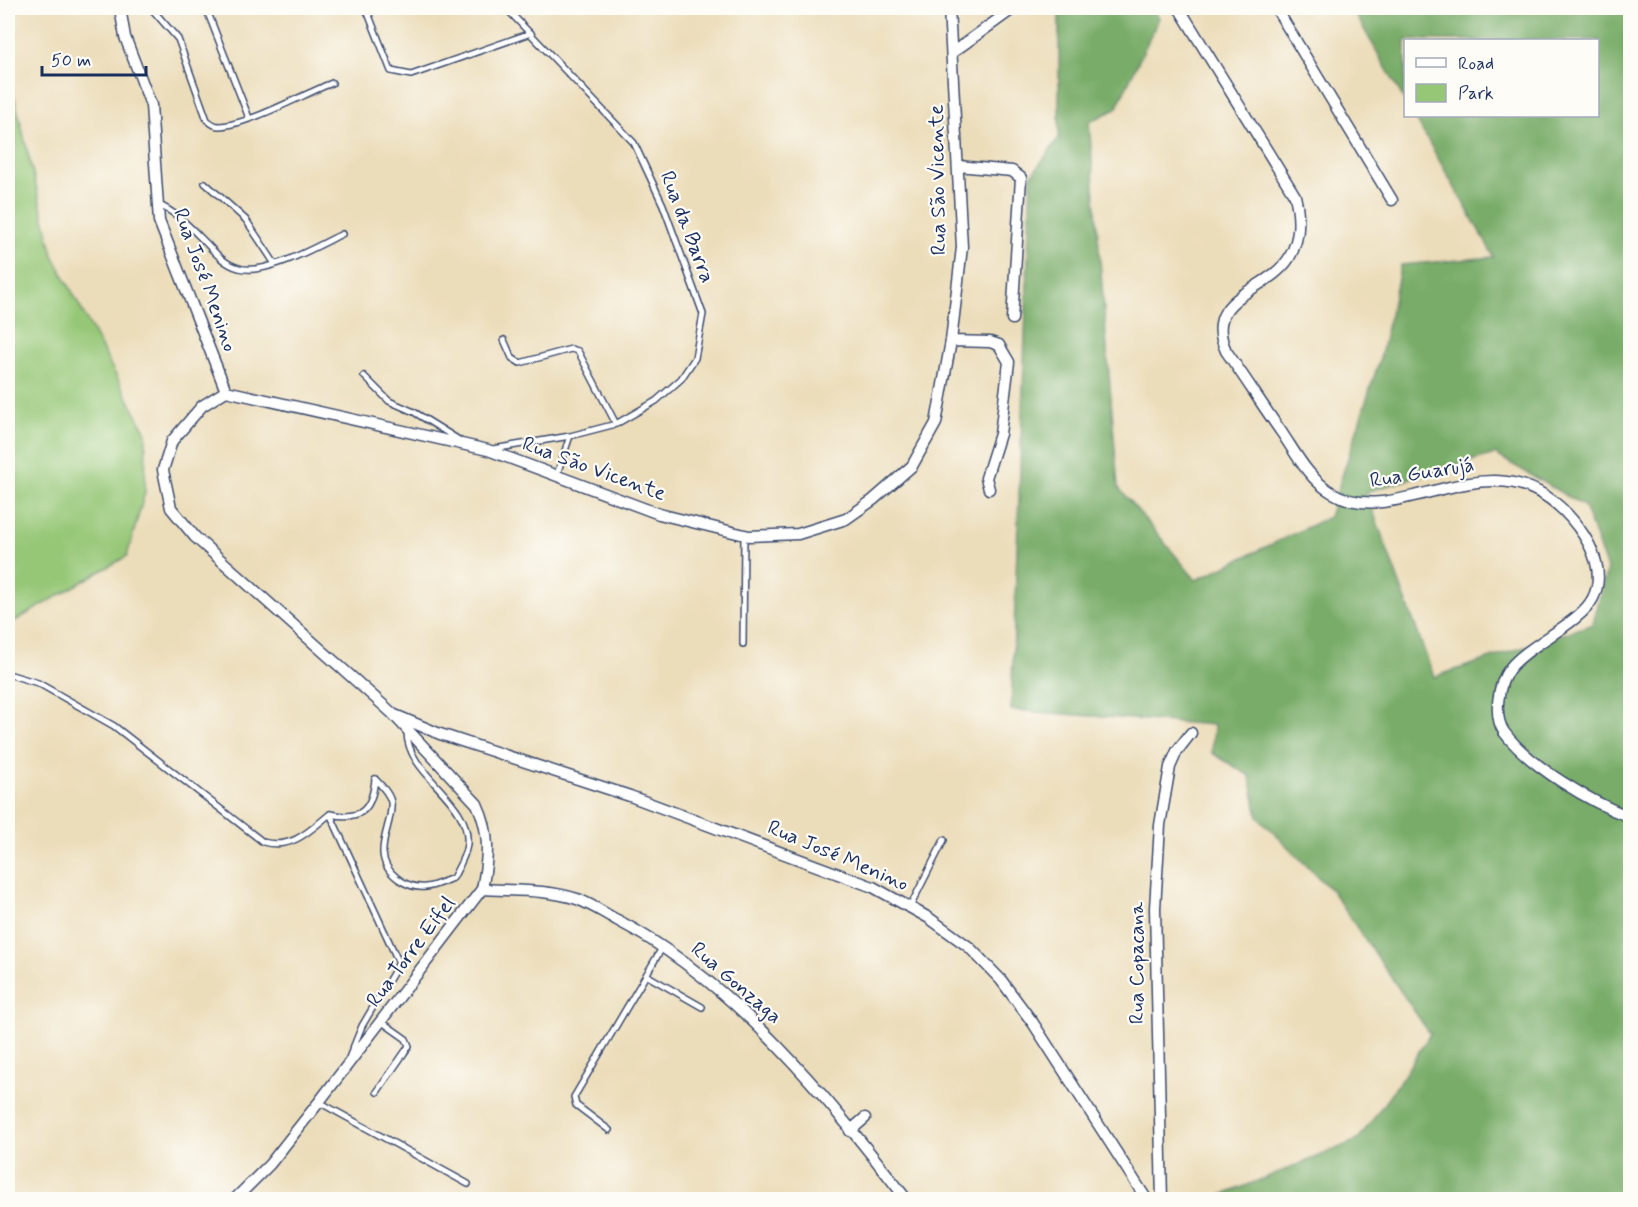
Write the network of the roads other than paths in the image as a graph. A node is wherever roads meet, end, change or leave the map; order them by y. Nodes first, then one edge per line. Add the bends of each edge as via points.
1 (151, 8) edge
2 (206, 8) edge
3 (366, 8) edge
4 (506, 8) edge
5 (949, 8) edge
6 (1014, 8) edge
7 (1179, 8) edge
8 (1276, 8) edge
9 (123, 10) edge
10 (531, 33) junction
11 (953, 52) junction
12 (333, 83) dead end
13 (249, 118) junction
14 (958, 166) junction
15 (206, 183) dead end
16 (1392, 200) dead end
17 (156, 204) junction
18 (342, 234) dead end
19 (275, 264) junction
20 (1012, 318) dead end
21 (504, 340) dead end
22 (951, 341) junction
23 (364, 376) dead end
24 (226, 391) junction
25 (616, 424) junction
26 (570, 436) junction
27 (465, 445) junction
28 (488, 450) junction
29 (556, 477) junction
30 (989, 489) dead end
31 (744, 535) junction
32 (743, 644) dead end
33 (8, 674) edge
34 (392, 713) junction
35 (407, 730) junction
36 (1191, 733) dead end
37 (330, 814) junction
38 (1630, 817) edge
39 (944, 840) dead end
40 (482, 889) junction
41 (910, 908) junction
42 (663, 946) junction
43 (646, 975) junction
44 (702, 1007) dead end
45 (382, 1022) junction
46 (347, 1063) junction
47 (377, 1092) dead end
48 (319, 1102) junction
49 (865, 1118) dead end
50 (609, 1130) dead end
51 (850, 1131) junction
52 (468, 1184) dead end
53 (234, 1200) edge
54 (907, 1200) edge
55 (1146, 1200) edge
56 (1162, 1200) edge

1 - 13 lane via 178,39 207,120 220,126
2 - 13 lane
3 - 10 lane via 392,71 401,75 411,75
4 - 10 lane, Rua da Barra
5 - 11 street, Rua São Vicente
6 - 11 street
7 - 38 street, Rua Guarujá via 1295,196 1299,210 1299,226 1288,261 1232,302 1223,316 1221,341 1226,351 1311,476 1331,492 1355,502 1378,503 1459,484 1497,481 1533,489 1557,504 1578,527 1594,554 1598,583 1592,600 1509,669 1500,688 1498,709 1503,730 1522,750 1581,795
8 - 16 street
9 - 17 street, Rua José Menino via 125,38 151,105
10 - 25 lane, Rua da Barra via 634,143 663,205 703,314 695,358 681,380 656,401
11 - 14 street, Rua São Vicente
12 - 13 lane
14 - 20 street via 1011,171 1021,178
14 - 22 street, Rua São Vicente via 962,247
15 - 19 lane via 246,220
17 - 19 lane via 176,212 232,265 254,270
17 - 24 street, Rua José Menino via 159,221
18 - 19 lane
21 - 25 lane via 512,358 520,363 571,349 578,351
22 - 30 street via 999,345 1009,362 1000,434 986,478
22 - 31 street, Rua São Vicente via 936,423 912,466 846,519 798,534
23 - 27 lane via 388,401 414,412
24 - 27 street, Rua São Vicente
24 - 34 street via 202,406 172,441 163,470 171,508 195,537
25 - 26 lane, Rua da Barra
26 - 28 lane, Rua da Barra
26 - 29 lane
27 - 28 street, Rua São Vicente
28 - 29 street, Rua São Vicente
29 - 31 street, Rua São Vicente via 658,514
31 - 32 lane
33 - 37 lane via 38,683 114,726 263,842 280,845 297,840
34 - 35 street, Rua Torre Eifel
34 - 41 street, Rua José Menino via 440,734 630,796 873,887
35 - 37 lane via 414,757 465,828 465,852 453,878 415,887 389,870 383,852 391,802 375,778 367,808 347,818
35 - 40 street, Rua Torre Eifel via 477,804 485,822 488,847
36 - 56 street, Rua Copacana via 1170,767 1160,825 1155,908
37 - 46 lane via 399,963 362,1026
39 - 41 lane
40 - 42 street, Rua Gonzaga via 553,893 579,900
40 - 45 street, Rua Torre Eifel
41 - 55 street, Rua José Menino via 969,947 1001,980 1033,1023
42 - 43 lane
42 - 51 street, Rua Gonzaga via 727,996
43 - 44 lane
43 - 50 lane via 574,1097 576,1105
45 - 46 street, Rua Torre Eifel
45 - 47 lane via 406,1039 409,1046
46 - 48 street, Rua Torre Eifel
48 - 52 lane
48 - 53 street, Rua Torre Eifel via 270,1164
49 - 51 street
51 - 54 street, Rua Gonzaga

